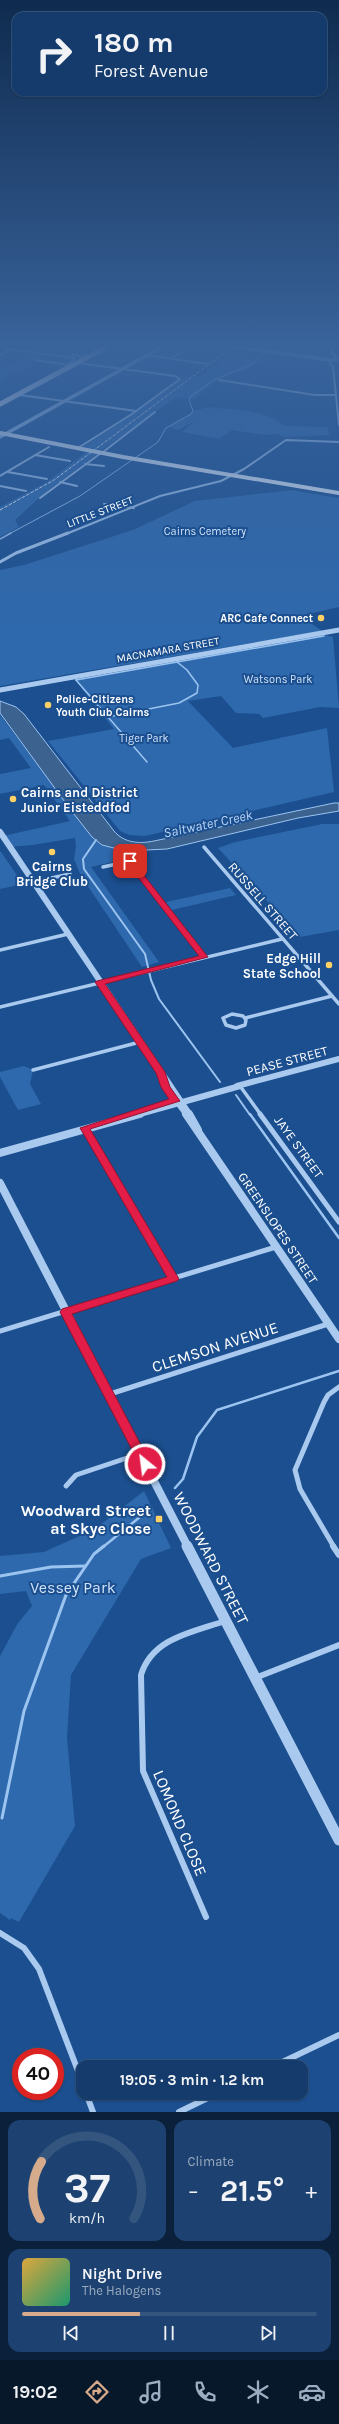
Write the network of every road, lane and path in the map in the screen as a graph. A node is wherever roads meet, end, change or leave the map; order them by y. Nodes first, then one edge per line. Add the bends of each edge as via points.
1 (30, 441) edge
2 (87, 441) edge
3 (117, 441) edge
4 (286, 441) edge
5 (316, 441) edge
6 (339, 442) edge
7 (49, 447) dead end
8 (75, 448) junction
9 (102, 452) junction
10 (35, 455) junction
11 (70, 461) dead end
12 (85, 464) junction
13 (104, 466) dead end
14 (8, 472) junction
15 (234, 475) junction
16 (0, 476) edge
17 (47, 479) dead end
18 (60, 482) junction
19 (0, 486) edge
20 (77, 486) dead end
21 (339, 489) edge
22 (26, 491) dead end
23 (339, 493) edge
24 (40, 498) dead end
25 (104, 504) dead end
26 (134, 508) junction
27 (0, 562) edge
28 (337, 630) edge
29 (339, 635) edge
30 (0, 690) edge
31 (0, 832) edge
32 (204, 847) dead end
33 (138, 859) dead end
34 (130, 861) junction
35 (103, 867) dead end
36 (70, 874) dead end
37 (34, 882) junction
38 (68, 934) junction
39 (282, 938) junction
40 (0, 950) edge
41 (204, 957) junction
42 (100, 982) junction
43 (332, 996) junction
44 (339, 1004) edge
45 (0, 1007) edge
46 (245, 1018) junction
47 (140, 1042) junction
48 (339, 1059) edge
49 (33, 1070) dead end
50 (240, 1086) junction
51 (179, 1101) junction
52 (85, 1128) junction
53 (19, 1146) junction
54 (0, 1148) edge
55 (0, 1153) edge
56 (0, 1183) edge
57 (339, 1222) edge
58 (277, 1247) junction
59 (173, 1279) junction
60 (66, 1312) junction
61 (328, 1324) junction
62 (0, 1331) edge
63 (339, 1339) edge
64 (339, 1387) edge
65 (109, 1395) junction
66 (139, 1454) junction
67 (66, 1486) dead end
68 (339, 1555) edge
69 (226, 1621) junction
70 (339, 1645) edge
71 (255, 1678) junction
72 (339, 1840) edge
73 (206, 1917) dead end
74 (0, 1933) edge
75 (339, 2036) edge
76 (287, 2060) edge
77 (76, 2065) edge
78 (89, 2100) edge
79 (204, 2100) edge
80 (93, 2112) edge
81 (179, 2112) edge

1 - 8 main road
2 - 8 street
3 - 9 street
4 - 15 street, LITTLE STREET
5 - 6 street, LITTLE STREET
7 - 10 street
8 - 9 main road
9 - 12 street
9 - 15 main road
10 - 11 street
10 - 14 street
12 - 13 street
12 - 18 street
14 - 16 street
14 - 17 street
15 - 21 main road
15 - 23 main road
15 - 26 street, LITTLE STREET via 214,483 162,495
18 - 20 street
18 - 24 street
19 - 22 street
25 - 26 street
26 - 27 street, LITTLE STREET via 16,553
28 - 29 street
28 - 30 street, MACNAMARA STREET
31 - 37 street, GREENSLOPES STREET
32 - 39 street, RUSSELL STREET
33 - 34 street
34 - 35 street
34 - 41 street
36 - 37 street
37 - 38 street, GREENSLOPES STREET
38 - 40 street
38 - 42 street, GREENSLOPES STREET
39 - 41 street
39 - 43 street, RUSSELL STREET
41 - 42 street
42 - 45 street
42 - 47 street, GREENSLOPES STREET
43 - 44 street, RUSSELL STREET
43 - 46 street
46 - 46 street via 244,1025 236,1028 226,1025 223,1021 225,1016 232,1014
47 - 49 street
47 - 51 street, GREENSLOPES STREET via 161,1072 166,1087
48 - 50 street, PEASE STREET
50 - 51 street, PEASE STREET
50 - 57 street, JAYE STREET
51 - 52 street, PEASE STREET
51 - 58 street, GREENSLOPES STREET
52 - 53 street, PEASE STREET
52 - 59 street
53 - 54 street, PEASE STREET
53 - 55 street, PEASE STREET
56 - 60 street, WOODWARD STREET
58 - 59 street
58 - 61 street, GREENSLOPES STREET
59 - 60 street
60 - 62 street
60 - 65 street, WOODWARD STREET
61 - 63 street, GREENSLOPES STREET
61 - 65 street, CLEMSON AVENUE
64 - 68 street via 328,1395 324,1402 295,1470 300,1489
65 - 66 street, WOODWARD STREET
66 - 67 street via 76,1475
66 - 69 street, WOODWARD STREET
69 - 71 street, WOODWARD STREET
69 - 73 street, LOMOND CLOSE via 155,1650 142,1665 141,1675 143,1771
70 - 71 street
71 - 72 street, WOODWARD STREET
74 - 77 street via 16,1941 27,1951 43,1973
75 - 76 street
78 - 80 street
79 - 81 street

